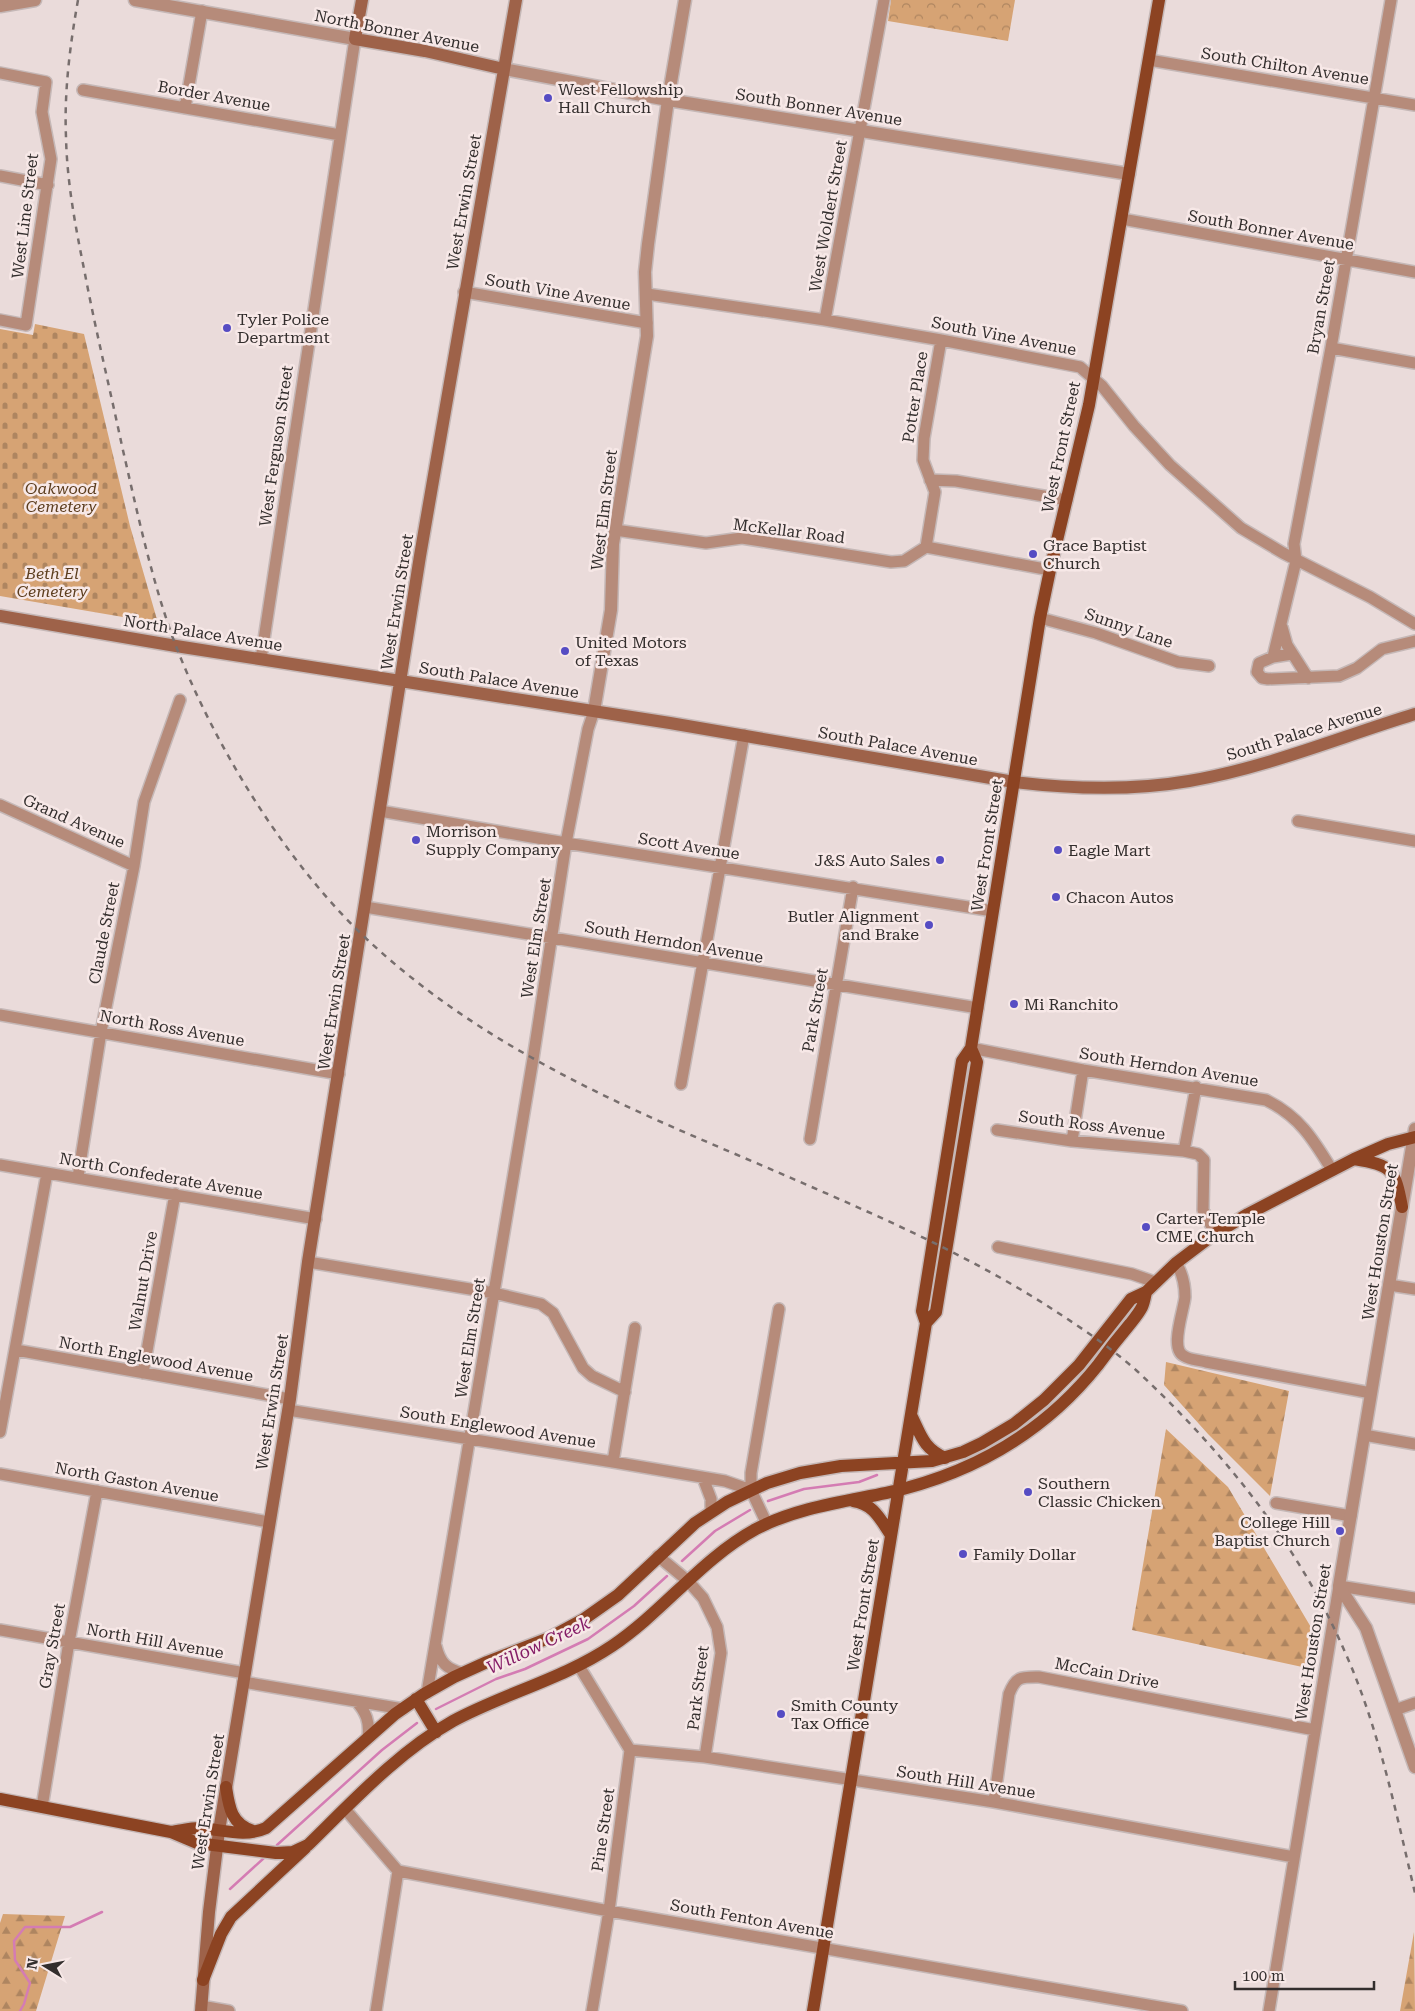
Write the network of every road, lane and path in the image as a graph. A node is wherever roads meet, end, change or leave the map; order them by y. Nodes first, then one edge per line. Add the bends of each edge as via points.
1 (35, 0) edge
2 (135, 0) edge
3 (362, 0) edge
4 (516, 0) edge
5 (685, 0) edge
6 (884, 0) edge
7 (1159, 0) edge
8 (1391, 0) edge
9 (189, 4) edge
10 (0, 6) edge
11 (202, 11) junction
12 (355, 39) junction
13 (1149, 60) junction
14 (504, 69) junction
15 (0, 73) edge
16 (83, 90) dead end
17 (1374, 98) junction
18 (668, 100) junction
19 (1415, 105) edge
20 (185, 108) junction
21 (860, 130) junction
22 (340, 135) junction
23 (1129, 174) junction
24 (0, 176) edge
25 (48, 185) junction
26 (1122, 219) junction
27 (1345, 260) junction
28 (1415, 272) edge
29 (464, 292) junction
30 (647, 294) junction
31 (0, 320) edge
32 (825, 320) junction
33 (647, 323) junction
34 (941, 340) junction
35 (1331, 348) junction
36 (1415, 363) edge
37 (1093, 377) junction
38 (930, 480) junction
39 (1067, 500) junction
40 (615, 530) junction
41 (926, 547) junction
42 (1296, 561) junction
43 (1050, 570) junction
44 (0, 616) edge
45 (1040, 618) junction
46 (1281, 622) junction
47 (1415, 624) edge
48 (1415, 641) edge
49 (1292, 654) junction
50 (1273, 658) junction
51 (261, 659) junction
52 (1208, 666) dead end
53 (1308, 678) junction
54 (400, 681) junction
55 (180, 700) dead end
56 (594, 711) junction
57 (1415, 714) edge
58 (744, 735) junction
59 (1014, 782) junction
60 (0, 806) edge
61 (380, 811) junction
62 (1298, 821) dead end
63 (1415, 841) edge
64 (566, 844) junction
65 (134, 866) junction
66 (720, 868) junction
67 (853, 888) junction
68 (365, 906) junction
69 (993, 911) junction
70 (553, 938) junction
71 (703, 964) junction
72 (835, 985) junction
73 (978, 1008) junction
74 (0, 1015) edge
75 (101, 1032) junction
76 (971, 1048) junction
77 (1083, 1070) junction
78 (339, 1074) junction
79 (680, 1084) dead end
80 (1196, 1088) junction
81 (997, 1130) dead end
82 (1415, 1135) edge
83 (810, 1139) dead end
84 (1072, 1141) junction
85 (1184, 1151) junction
86 (1354, 1158) junction
87 (0, 1165) edge
88 (1332, 1170) junction
89 (47, 1173) junction
90 (78, 1177) junction
91 (175, 1194) junction
92 (1402, 1207) junction
93 (316, 1220) junction
94 (1215, 1233) junction
95 (998, 1247) dead end
96 (308, 1262) junction
97 (1176, 1263) junction
98 (1156, 1282) junction
99 (1389, 1285) junction
100 (1415, 1289) edge
101 (1146, 1292) junction
102 (494, 1293) junction
103 (780, 1309) dead end
104 (635, 1328) dead end
105 (16, 1350) junction
106 (143, 1373) junction
107 (625, 1392) junction
108 (1371, 1393) junction
109 (289, 1404) junction
110 (911, 1415) junction
111 (0, 1432) edge
112 (1364, 1435) junction
113 (470, 1439) junction
114 (1415, 1444) edge
115 (945, 1458) junction
116 (613, 1462) junction
117 (902, 1464) junction
118 (0, 1474) edge
119 (703, 1478) junction
120 (751, 1490) junction
121 (898, 1490) junction
122 (97, 1491) junction
123 (850, 1501) junction
124 (1276, 1503) dead end
125 (711, 1512) junction
126 (1350, 1516) junction
127 (269, 1522) junction
128 (767, 1524) junction
129 (891, 1535) junction
130 (658, 1556) junction
131 (688, 1582) junction
132 (1339, 1586) junction
133 (1415, 1598) edge
134 (0, 1630) edge
135 (69, 1642) junction
136 (436, 1643) junction
137 (579, 1666) junction
138 (462, 1673) junction
139 (244, 1678) junction
140 (421, 1696) junction
141 (356, 1701) junction
142 (1415, 1703) edge
143 (403, 1708) junction
144 (1394, 1710) junction
145 (1315, 1730) junction
146 (436, 1732) junction
147 (368, 1737) junction
148 (630, 1750) junction
149 (705, 1757) junction
150 (1415, 1767) edge
151 (851, 1781) junction
152 (226, 1787) junction
153 (0, 1799) edge
154 (994, 1802) junction
155 (42, 1807) junction
156 (345, 1809) junction
157 (219, 1831) junction
158 (171, 1832) junction
159 (255, 1832) junction
160 (217, 1845) junction
161 (308, 1845) junction
162 (1294, 1857) junction
163 (398, 1871) junction
164 (608, 1911) junction
165 (824, 1948) junction
166 (204, 1980) junction
167 (201, 2008) edge
168 (229, 2011) edge
169 (376, 2011) edge
170 (592, 2011) edge
171 (813, 2011) edge
172 (1182, 2011) edge
173 (1268, 2011) edge

1 - 10 street
2 - 9 street, North Bonner Avenue
3 - 12 main road, West Ferguson Street
4 - 14 main road, West Erwin Street
5 - 18 street, West Elm Street
6 - 21 street, West Woldert Street
7 - 13 main road, West Front Street
8 - 17 street, Bryan Street
9 - 11 street, North Bonner Avenue
11 - 12 street, North Bonner Avenue
11 - 20 street
12 - 14 main road, North Bonner Avenue
12 - 22 street, West Ferguson Street
13 - 17 street, South Chilton Avenue
13 - 23 main road, West Front Street
14 - 18 street, South Bonner Avenue
14 - 29 main road, West Erwin Street
15 - 25 street, West Line Street via 46,82 42,112 52,152
16 - 20 street, Border Avenue
17 - 19 street, South Chilton Avenue
17 - 27 street, Bryan Street
18 - 21 street, South Bonner Avenue
18 - 30 street, West Elm Street via 646,262
20 - 22 street, Border Avenue
21 - 23 street, South Bonner Avenue
21 - 32 street, West Woldert Street
22 - 51 street, West Ferguson Street
23 - 26 main road, West Front Street
24 - 25 street
25 - 31 street, West Line Street via 26,325
26 - 27 street, South Bonner Avenue
26 - 37 main road, West Front Street
27 - 28 street, South Bonner Avenue
27 - 35 street, Bryan Street
29 - 33 street, South Vine Avenue
29 - 54 main road, West Erwin Street
30 - 32 street, South Vine Avenue
30 - 33 street, West Elm Street
32 - 34 street, South Vine Avenue
33 - 40 street, West Elm Street
34 - 37 street, South Vine Avenue via 1073,364
34 - 38 street, Potter Place via 924,438 923,460
35 - 36 street
35 - 42 street, Bryan Street via 1294,544
37 - 39 main road, West Front Street
37 - 42 street, South Vine Avenue via 1144,438 1204,496 1252,536
38 - 39 street via 956,481
38 - 41 street, Potter Place via 936,492
39 - 43 main road, West Front Street
40 - 41 street, McKellar Road via 706,543 742,538 891,562 904,561
40 - 56 street, West Elm Street via 611,610
41 - 43 street
42 - 46 street, Bryan Street
42 - 47 street, South Vine Avenue via 1365,594
43 - 45 main road, West Front Street
44 - 51 main road, North Palace Avenue
45 - 52 street, Sunny Lane via 1096,633 1178,662
45 - 59 main road, West Front Street
46 - 49 street via 1284,639
46 - 50 street, Bryan Street
48 - 53 street via 1382,648 1346,674
49 - 50 street
49 - 53 street
50 - 53 street via 1259,663 1257,672 1262,678
51 - 54 main road, North Palace Avenue
54 - 56 main road, South Palace Avenue
54 - 61 main road, West Erwin Street
55 - 65 street, Claude Street via 144,802
56 - 58 main road, South Palace Avenue
56 - 64 street, West Elm Street
57 - 59 main road, South Palace Avenue via 1256,765 1187,781 1111,788
58 - 59 main road, South Palace Avenue
58 - 66 street
59 - 69 main road, West Front Street
60 - 65 street, Grand Avenue
61 - 64 street, Scott Avenue
61 - 68 main road, West Erwin Street
62 - 63 street
64 - 66 street, Scott Avenue
64 - 70 street, West Elm Street
65 - 75 street, Claude Street
66 - 67 street, Scott Avenue
66 - 71 street
67 - 69 street, Scott Avenue
67 - 72 street, Park Street
68 - 70 street, South Herndon Avenue
68 - 78 main road, West Erwin Street
69 - 73 main road, West Front Street
70 - 71 street, South Herndon Avenue
70 - 102 street, West Elm Street
71 - 72 street, South Herndon Avenue
71 - 79 street
72 - 73 street, South Herndon Avenue
72 - 83 street, Park Street
73 - 76 main road, West Front Street
74 - 75 street, North Ross Avenue
75 - 78 street, North Ross Avenue
75 - 90 street, Claude Street
76 - 77 street, South Herndon Avenue
76 - 110 main road, West Front Street via 977,1062 941,1283 936,1312 926,1323
77 - 80 street, South Herndon Avenue
77 - 84 street
78 - 93 main road, West Erwin Street
80 - 85 street
80 - 88 street, South Herndon Avenue via 1260,1098 1282,1109 1308,1132
81 - 84 street, South Ross Avenue
82 - 86 main road
82 - 92 street, West Houston Street
84 - 85 street, South Ross Avenue
85 - 94 street via 1198,1154 1204,1160 1203,1210
86 - 88 main road
86 - 92 main road via 1377,1162 1392,1172 1398,1183
87 - 89 street, North Confederate Avenue
88 - 94 main road
89 - 90 street, North Confederate Avenue
89 - 105 street
90 - 91 street, North Confederate Avenue
91 - 93 street, North Confederate Avenue
91 - 106 street, Walnut Drive
92 - 99 street, West Houston Street
93 - 96 main road, West Erwin Street
94 - 97 main road
95 - 98 street via 1132,1274
96 - 102 street
96 - 109 main road, West Erwin Street
97 - 98 main road
97 - 108 street via 1185,1295 1176,1342 1183,1356
98 - 101 main road
99 - 100 street
99 - 108 street, West Houston Street
101 - 115 main road via 1131,1299 1069,1376 1030,1412 982,1443
101 - 121 main road via 1142,1309 1091,1374 1038,1425 981,1461 944,1477
102 - 107 street via 548,1308 554,1313 582,1368
102 - 113 street, West Elm Street
103 - 120 street via 751,1472
104 - 107 street
105 - 106 street, North Englewood Avenue
105 - 111 street
106 - 109 street, North Englewood Avenue
107 - 116 street
108 - 112 street, West Houston Street
109 - 113 street, South Englewood Avenue
109 - 127 main road, West Erwin Street
110 - 115 main road via 926,1446
110 - 117 main road, West Front Street
112 - 114 street
112 - 126 street, West Houston Street
113 - 116 street, South Englewood Avenue
113 - 136 street, West Elm Street
115 - 117 main road
116 - 119 street, South Englewood Avenue
117 - 120 main road via 819,1469 784,1477
117 - 121 main road, West Front Street
118 - 122 street, North Gaston Avenue
119 - 120 street, South Englewood Avenue
119 - 125 street via 711,1499
120 - 125 main road
120 - 128 street
121 - 123 main road
121 - 129 main road, West Front Street
122 - 127 street, North Gaston Avenue
122 - 135 street, Gray Street
123 - 128 main road
123 - 129 main road via 870,1507
124 - 126 street
125 - 130 main road
126 - 132 street, West Houston Street
127 - 139 main road, West Erwin Street
128 - 131 main road via 726,1548
129 - 151 main road, West Front Street
130 - 131 street, Park Street
130 - 138 main road via 618,1595 584,1619 549,1638
131 - 137 main road via 628,1635
131 - 149 street, Park Street via 703,1598 713,1616 720,1640 720,1665
132 - 133 street
132 - 144 street via 1366,1628
132 - 145 street, West Houston Street
134 - 135 street, North Hill Avenue
135 - 139 street, North Hill Avenue
135 - 155 street, Gray Street
136 - 138 street via 442,1662
136 - 140 street, West Elm Street
137 - 146 main road via 482,1706
137 - 148 street
138 - 140 main road
139 - 141 street
139 - 152 main road, West Erwin Street
140 - 143 main road
140 - 146 main road
141 - 143 street
141 - 147 street via 369,1723
142 - 144 street
143 - 147 main road
144 - 150 street
145 - 154 street, McCain Drive via 1039,1677 1023,1677 1014,1682 1009,1694
145 - 162 street, West Houston Street
146 - 156 main road via 396,1762
147 - 159 main road via 270,1826
148 - 149 street, South Hill Avenue
148 - 164 street, Pine Street
149 - 151 street, South Hill Avenue
151 - 154 street, South Hill Avenue
151 - 165 main road, West Front Street
152 - 157 main road, West Erwin Street
152 - 159 main road via 228,1806 234,1818
153 - 155 main road
154 - 162 street, South Hill Avenue
155 - 158 main road
156 - 161 main road
156 - 163 street
157 - 158 main road via 199,1828
157 - 159 main road
157 - 160 main road, West Erwin Street
158 - 160 main road via 197,1843
160 - 161 main road via 285,1853
160 - 166 main road, West Erwin Street
161 - 166 main road via 231,1917
162 - 173 street, West Houston Street
163 - 164 street, South Fenton Avenue
163 - 169 street
164 - 165 street, South Fenton Avenue
164 - 170 street, Pine Street
165 - 171 main road, West Front Street
165 - 172 street, South Fenton Avenue
166 - 167 main road, West Erwin Street
167 - 168 street

